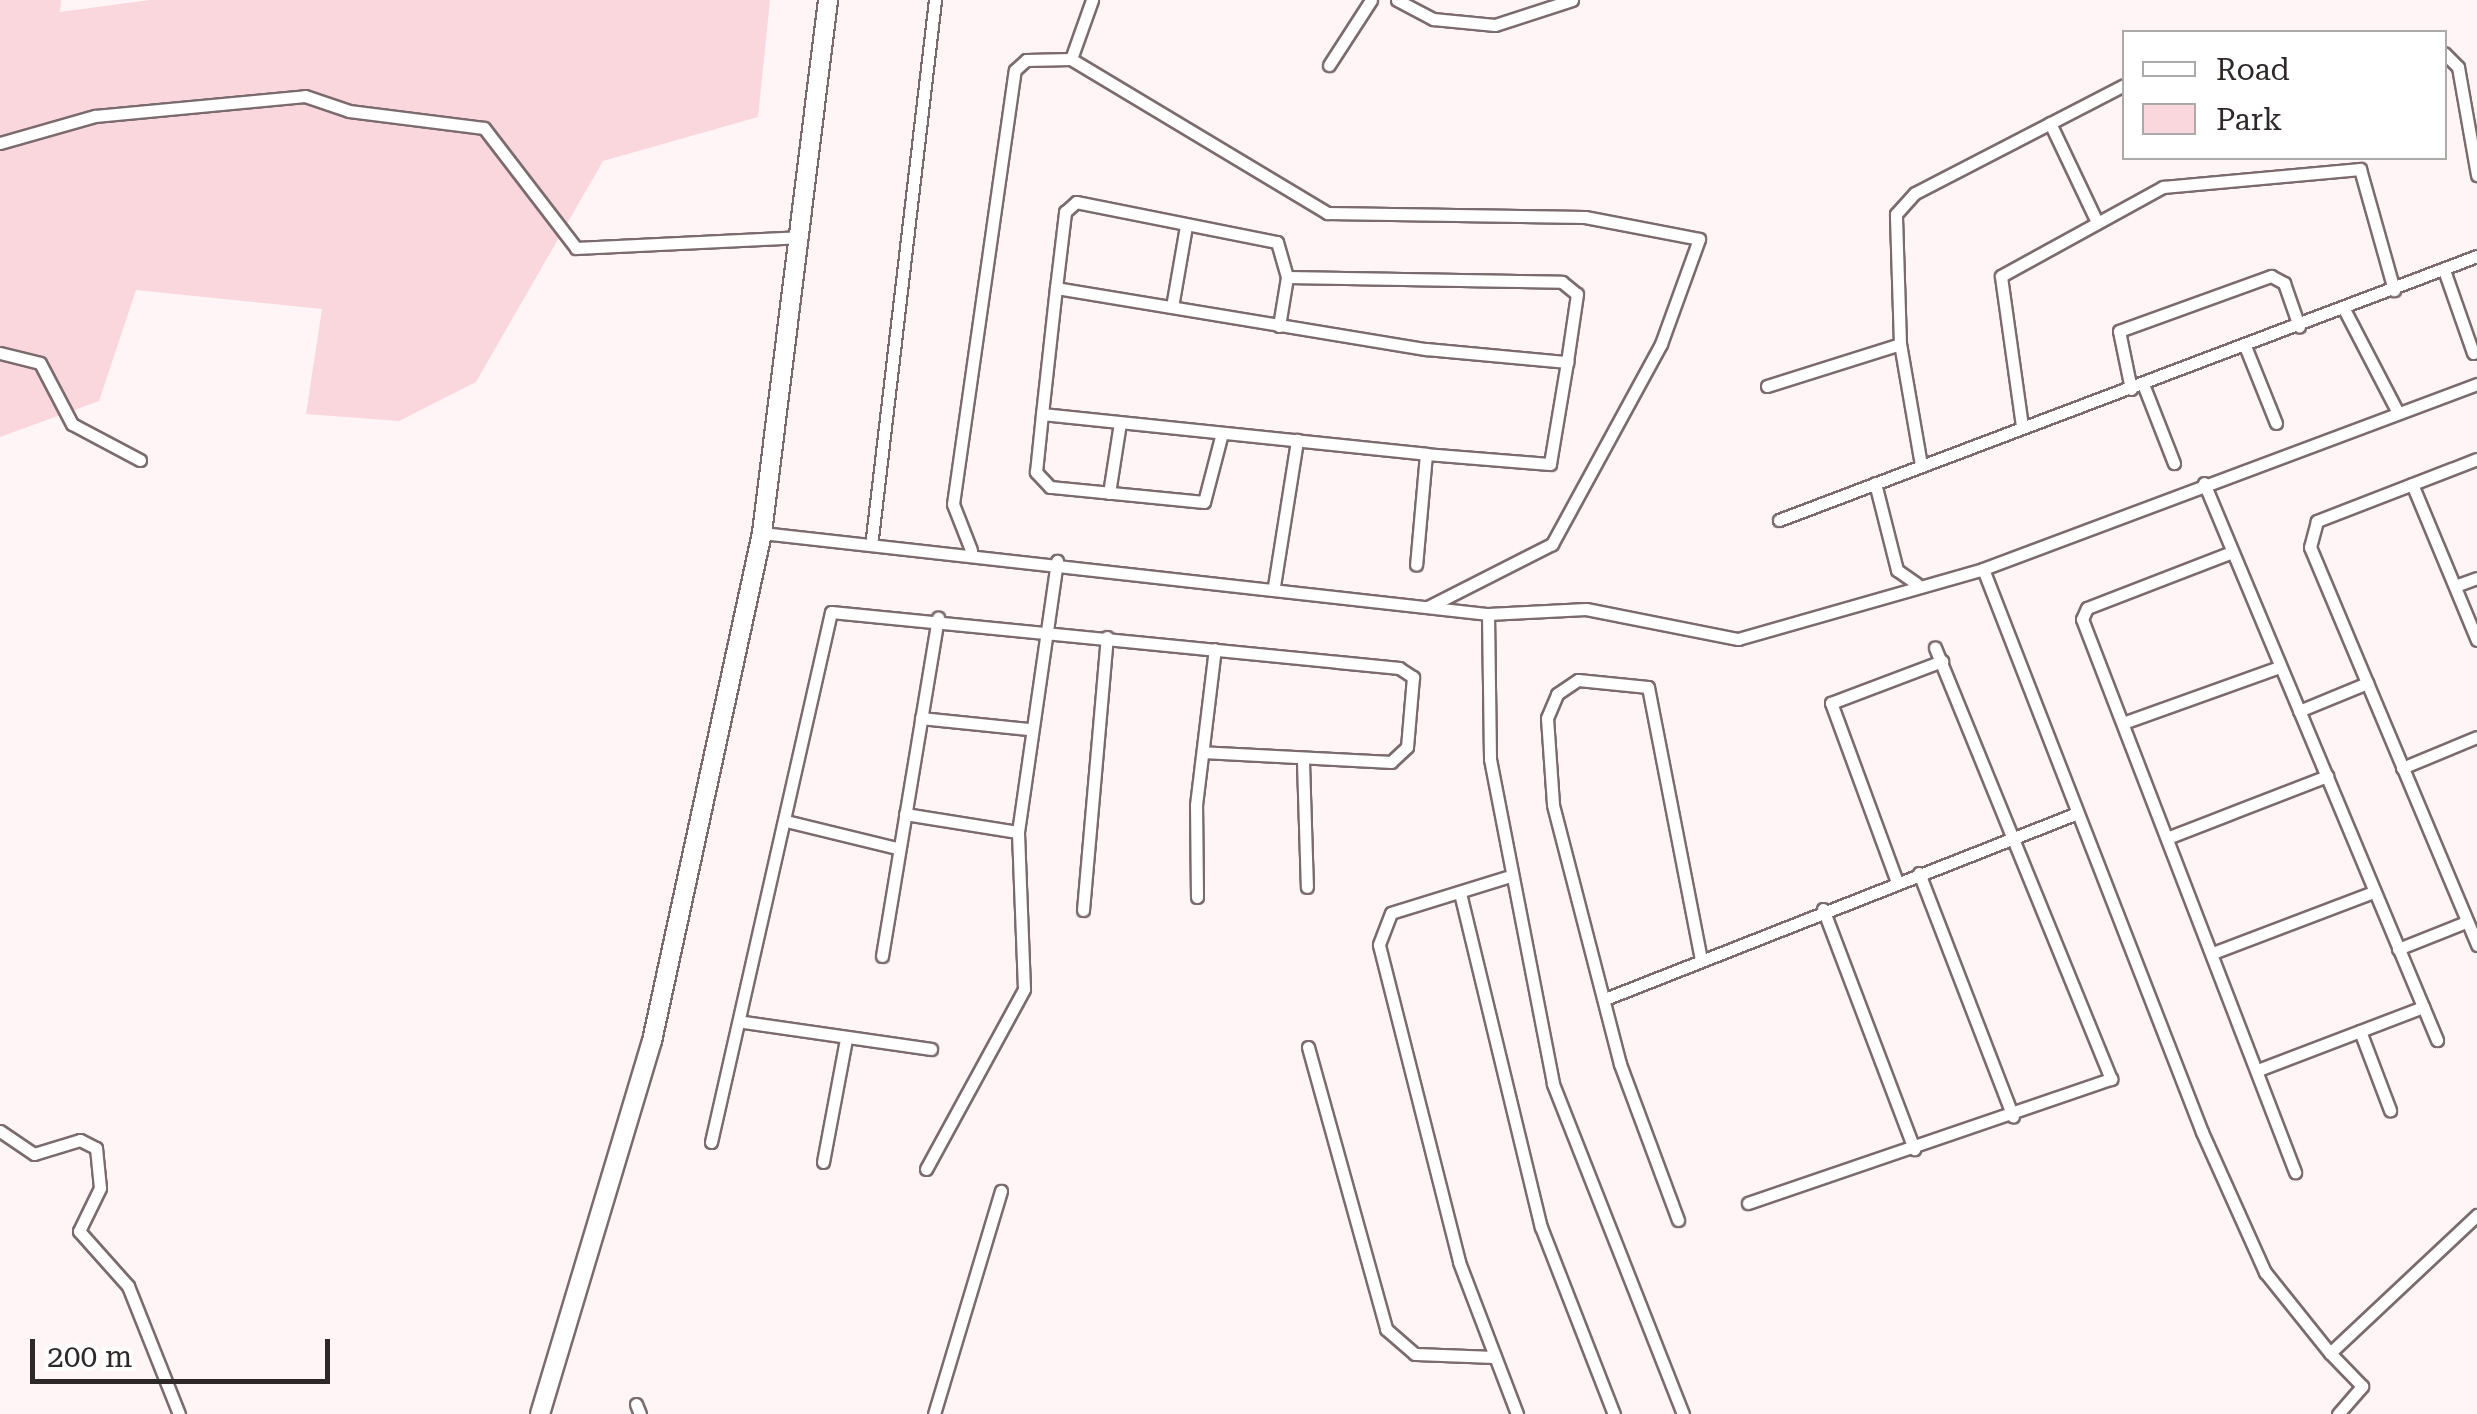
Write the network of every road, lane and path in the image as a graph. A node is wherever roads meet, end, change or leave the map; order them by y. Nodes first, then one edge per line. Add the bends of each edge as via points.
1 (828, 0) edge
2 (935, 0) edge
3 (1092, 0) edge
4 (1371, 0) edge
5 (1397, 0) edge
6 (1572, 0) edge
7 (2447, 56) edge
8 (1071, 60) junction
9 (1329, 65) dead end
10 (2122, 86) edge
11 (2050, 123) junction
12 (0, 143) edge
13 (2477, 175) edge
14 (2097, 222) junction
15 (1186, 226) junction
16 (798, 237) junction
17 (2477, 256) edge
18 (2444, 270) junction
19 (1287, 277) junction
20 (1056, 288) junction
21 (2394, 290) junction
22 (1172, 307) junction
23 (2344, 309) junction
24 (1278, 326) junction
25 (2298, 326) junction
26 (1900, 344) junction
27 (2246, 346) junction
28 (0, 353) edge
29 (2473, 353) dead end
30 (1567, 362) junction
31 (2477, 384) edge
32 (1768, 386) dead end
33 (2137, 386) junction
34 (2396, 411) junction
35 (1042, 414) junction
36 (2276, 422) dead end
37 (1120, 423) junction
38 (2022, 426) junction
39 (1222, 433) junction
40 (1297, 440) junction
41 (1426, 454) junction
42 (2477, 459) edge
43 (140, 460) dead end
44 (2174, 463) dead end
45 (1921, 465) junction
46 (1875, 483) junction
47 (2204, 483) junction
48 (2412, 484) junction
49 (1109, 493) junction
50 (1779, 520) dead end
51 (762, 532) junction
52 (872, 538) junction
53 (971, 550) junction
54 (2232, 552) junction
55 (1058, 561) junction
56 (1416, 566) dead end
57 (1983, 569) junction
58 (2477, 578) edge
59 (1918, 584) junction
60 (1274, 586) junction
61 (2455, 586) junction
62 (1429, 606) junction
63 (1488, 614) junction
64 (938, 618) junction
65 (1042, 630) junction
66 (1108, 637) junction
67 (2477, 640) edge
68 (1936, 647) dead end
69 (1216, 649) junction
70 (1942, 661) junction
71 (2279, 666) junction
72 (2367, 684) junction
73 (2299, 710) junction
74 (922, 718) junction
75 (2124, 723) junction
76 (1028, 729) junction
77 (2477, 736) edge
78 (1204, 752) junction
79 (1303, 762) junction
80 (2402, 768) junction
81 (2327, 776) junction
82 (905, 814) junction
83 (2075, 814) junction
84 (786, 820) junction
85 (1018, 832) junction
86 (2013, 836) junction
87 (2167, 838) junction
88 (897, 848) junction
89 (1919, 873) junction
90 (1506, 877) junction
91 (1897, 882) junction
92 (1307, 887) dead end
93 (2374, 892) junction
94 (1460, 894) junction
95 (1197, 897) dead end
96 (1083, 910) dead end
97 (1824, 910) junction
98 (2466, 922) junction
99 (2477, 945) edge
100 (2398, 949) junction
101 (2213, 953) junction
102 (882, 956) dead end
103 (1701, 960) junction
104 (1605, 999) junction
105 (2423, 1007) junction
106 (744, 1022) junction
107 (2360, 1032) junction
108 (846, 1039) junction
109 (2437, 1040) dead end
110 (1308, 1046) dead end
111 (931, 1049) dead end
112 (2258, 1070) junction
113 (2390, 1110) dead end
114 (2014, 1117) junction
115 (0, 1131) edge
116 (711, 1142) dead end
117 (1914, 1149) junction
118 (824, 1162) dead end
119 (926, 1169) dead end
120 (2295, 1172) dead end
121 (1001, 1191) dead end
122 (1748, 1203) dead end
123 (2477, 1214) edge
124 (1678, 1220) dead end
125 (2330, 1353) junction
126 (1495, 1357) junction
127 (178, 1414) edge
128 (540, 1414) edge
129 (934, 1414) edge
130 (1517, 1414) edge
131 (1614, 1414) edge
132 (1683, 1414) edge
133 (2338, 1414) edge

1 - 16 main road
2 - 52 street
3 - 8 street
4 - 9 street
5 - 6 street via 1433,19 1495,25
7 - 13 street via 2458,67
8 - 53 street via 1017,66 998,148 953,504
8 - 62 street via 1328,213 1585,217 1699,240 1661,344 1552,544
10 - 11 street
11 - 14 street
11 - 26 street via 1915,193 1896,214
12 - 16 street via 95,116 305,96 348,112 484,128 576,248
14 - 21 street via 2182,182 2360,169
14 - 38 street via 2001,276
15 - 19 street via 1277,242
15 - 20 street via 1076,202 1065,212
15 - 22 street
16 - 51 main road
17 - 18 street
18 - 21 street
18 - 29 street
19 - 24 street
19 - 30 street via 1570,283 1577,294
20 - 22 street
20 - 35 street
21 - 23 street
22 - 24 street
23 - 25 street
23 - 34 street
24 - 30 street
25 - 27 street
25 - 33 street via 2284,283 2271,276 2207,298 2119,331
26 - 32 street
26 - 45 street
27 - 33 street
27 - 36 street
28 - 43 street via 40,362 72,424
30 - 41 street via 1550,464
31 - 34 street
33 - 38 street
33 - 44 street
34 - 47 street
35 - 37 street
35 - 49 street via 1038,481
37 - 39 street
37 - 49 street
38 - 45 street
39 - 40 street
39 - 49 street via 1208,501
40 - 41 street
40 - 60 street
41 - 56 street
42 - 48 street
45 - 46 street
46 - 50 street
46 - 59 street via 1897,570
47 - 54 street
47 - 57 street
48 - 61 street
48 - 72 street via 2310,531
51 - 52 street
51 - 128 main road via 652,1041
52 - 53 street
53 - 55 street
54 - 71 street
54 - 75 street via 2083,611
55 - 60 street
55 - 65 street
57 - 59 street
57 - 83 street
58 - 61 street
59 - 63 street via 1710,638 1586,609
60 - 62 street
61 - 67 street
62 - 63 street
63 - 90 street via 1490,759
64 - 65 street
64 - 74 street
64 - 84 street via 832,612
65 - 66 street
65 - 76 street
66 - 69 street
66 - 96 street
68 - 70 street
69 - 78 street
69 - 79 street via 1399,668 1413,677 1397,759
70 - 86 street
70 - 91 street via 1832,703
71 - 73 street
71 - 75 street
72 - 73 street
72 - 80 street
73 - 81 street
74 - 76 street
74 - 82 street
75 - 87 street
76 - 85 street
77 - 80 street
78 - 79 street
78 - 95 street
79 - 92 street
80 - 98 street
81 - 87 street
81 - 93 street
82 - 85 street
82 - 88 street
83 - 86 street
83 - 125 street via 2265,1272
84 - 88 street
84 - 106 street
85 - 119 street via 1020,1007
86 - 89 street
86 - 114 street via 2111,1080
87 - 101 street
88 - 102 street
89 - 91 street
89 - 114 street
90 - 94 street
90 - 132 street via 1553,1084
91 - 97 street
93 - 100 street
93 - 101 street
94 - 126 street via 1391,912 1380,945 1459,1262
94 - 131 street via 1541,1228
97 - 103 street
97 - 117 street
98 - 99 street
98 - 100 street
100 - 105 street
101 - 112 street
103 - 104 street
103 - 104 street via 1648,687 1578,680 1551,704 1546,732 1554,804
104 - 124 street
105 - 107 street
105 - 109 street
106 - 108 street
106 - 116 street
107 - 112 street
107 - 113 street
108 - 111 street
108 - 118 street
110 - 126 street via 1386,1329 1415,1354
112 - 120 street
114 - 117 street
115 - 127 street via 34,1154 80,1140 96,1148 102,1182 79,1231 128,1286
117 - 122 street
121 - 129 street
123 - 125 street
125 - 133 street via 2362,1386
126 - 130 street

